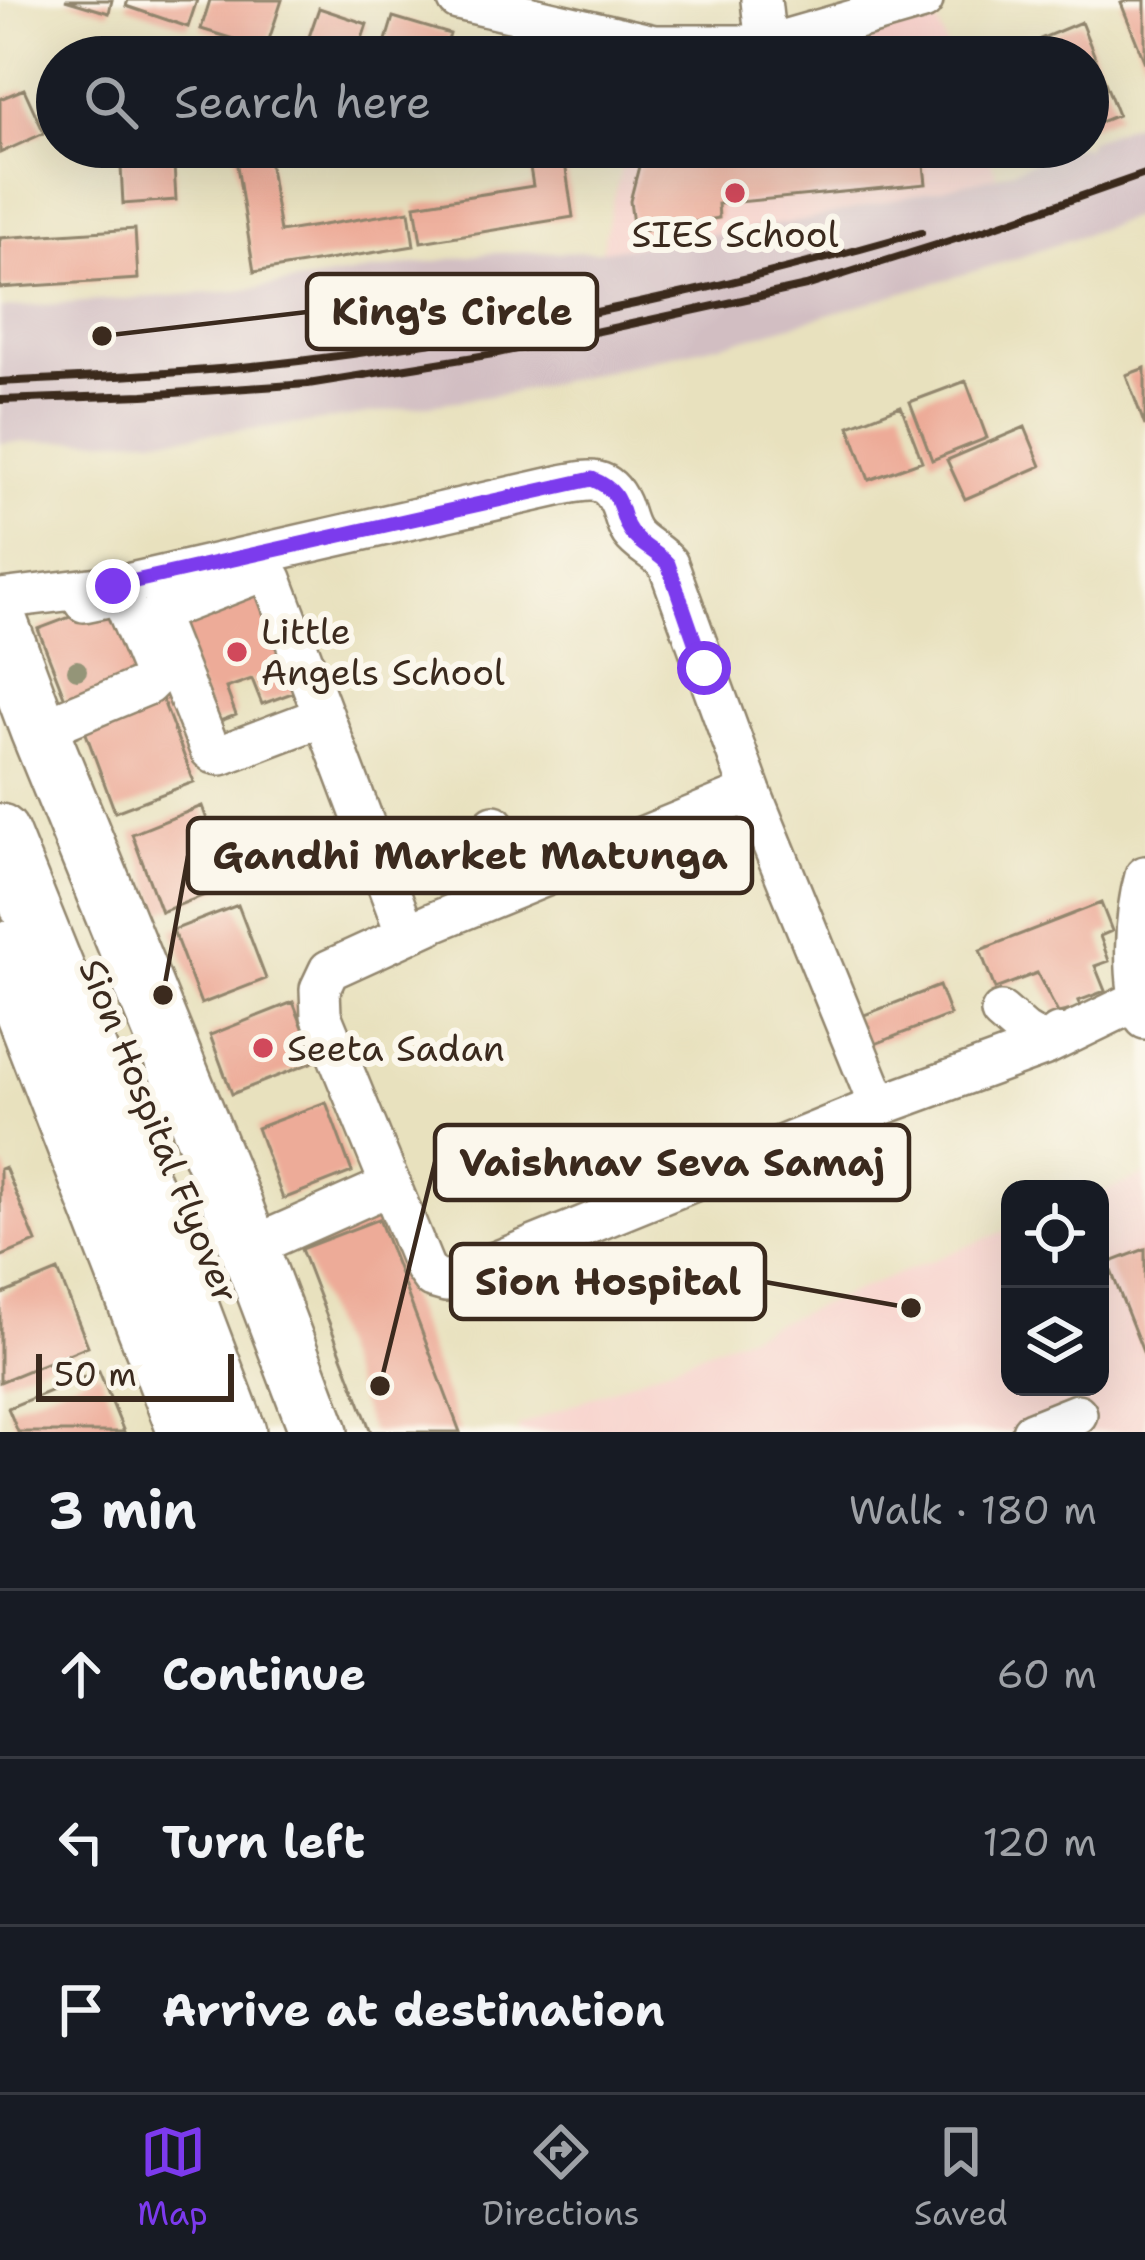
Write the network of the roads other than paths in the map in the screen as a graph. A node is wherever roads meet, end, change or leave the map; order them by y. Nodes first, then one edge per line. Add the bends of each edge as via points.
1 (458, 0) edge
2 (761, 0) edge
3 (923, 0) edge
4 (615, 36) edge
5 (765, 36) edge
6 (797, 36) edge
7 (0, 599) edge
8 (0, 615) edge
9 (0, 626) edge
10 (324, 716) junction
11 (29, 737) edge
12 (751, 792) junction
13 (494, 825) dead end
14 (11, 838) edge
15 (1145, 876) edge
16 (519, 887) junction
17 (406, 934) junction
18 (0, 950) edge
19 (1099, 996) dead end
20 (1143, 1005) edge
21 (1000, 1012) dead end
22 (1046, 1045) junction
23 (879, 1106) junction
24 (391, 1185) junction
25 (249, 1247) junction
26 (1077, 1414) dead end
27 (188, 1432) edge
28 (237, 1432) edge
29 (277, 1432) edge
30 (319, 1432) edge
31 (1032, 1432) edge

1 - 4 street
2 - 5 street
3 - 6 street
7 - 12 street via 113,586 592,479 619,500 636,539 668,564
8 - 11 street via 118,597 155,677
9 - 11 highway
10 - 10 street via 268,573 161,611 214,754
10 - 17 street
11 - 14 highway
11 - 25 highway
12 - 16 street
12 - 23 street
13 - 16 street
14 - 28 highway, Sion Hospital Flyover
14 - 29 highway, Sion Hospital Flyover via 197,1220
15 - 20 street via 1137,933
16 - 17 street
17 - 24 street via 329,970 320,989 321,1015
18 - 27 highway
19 - 22 street
20 - 22 street
21 - 22 street
22 - 23 street
23 - 24 street via 446,1282 424,1267
24 - 25 street
25 - 30 highway
26 - 31 street

